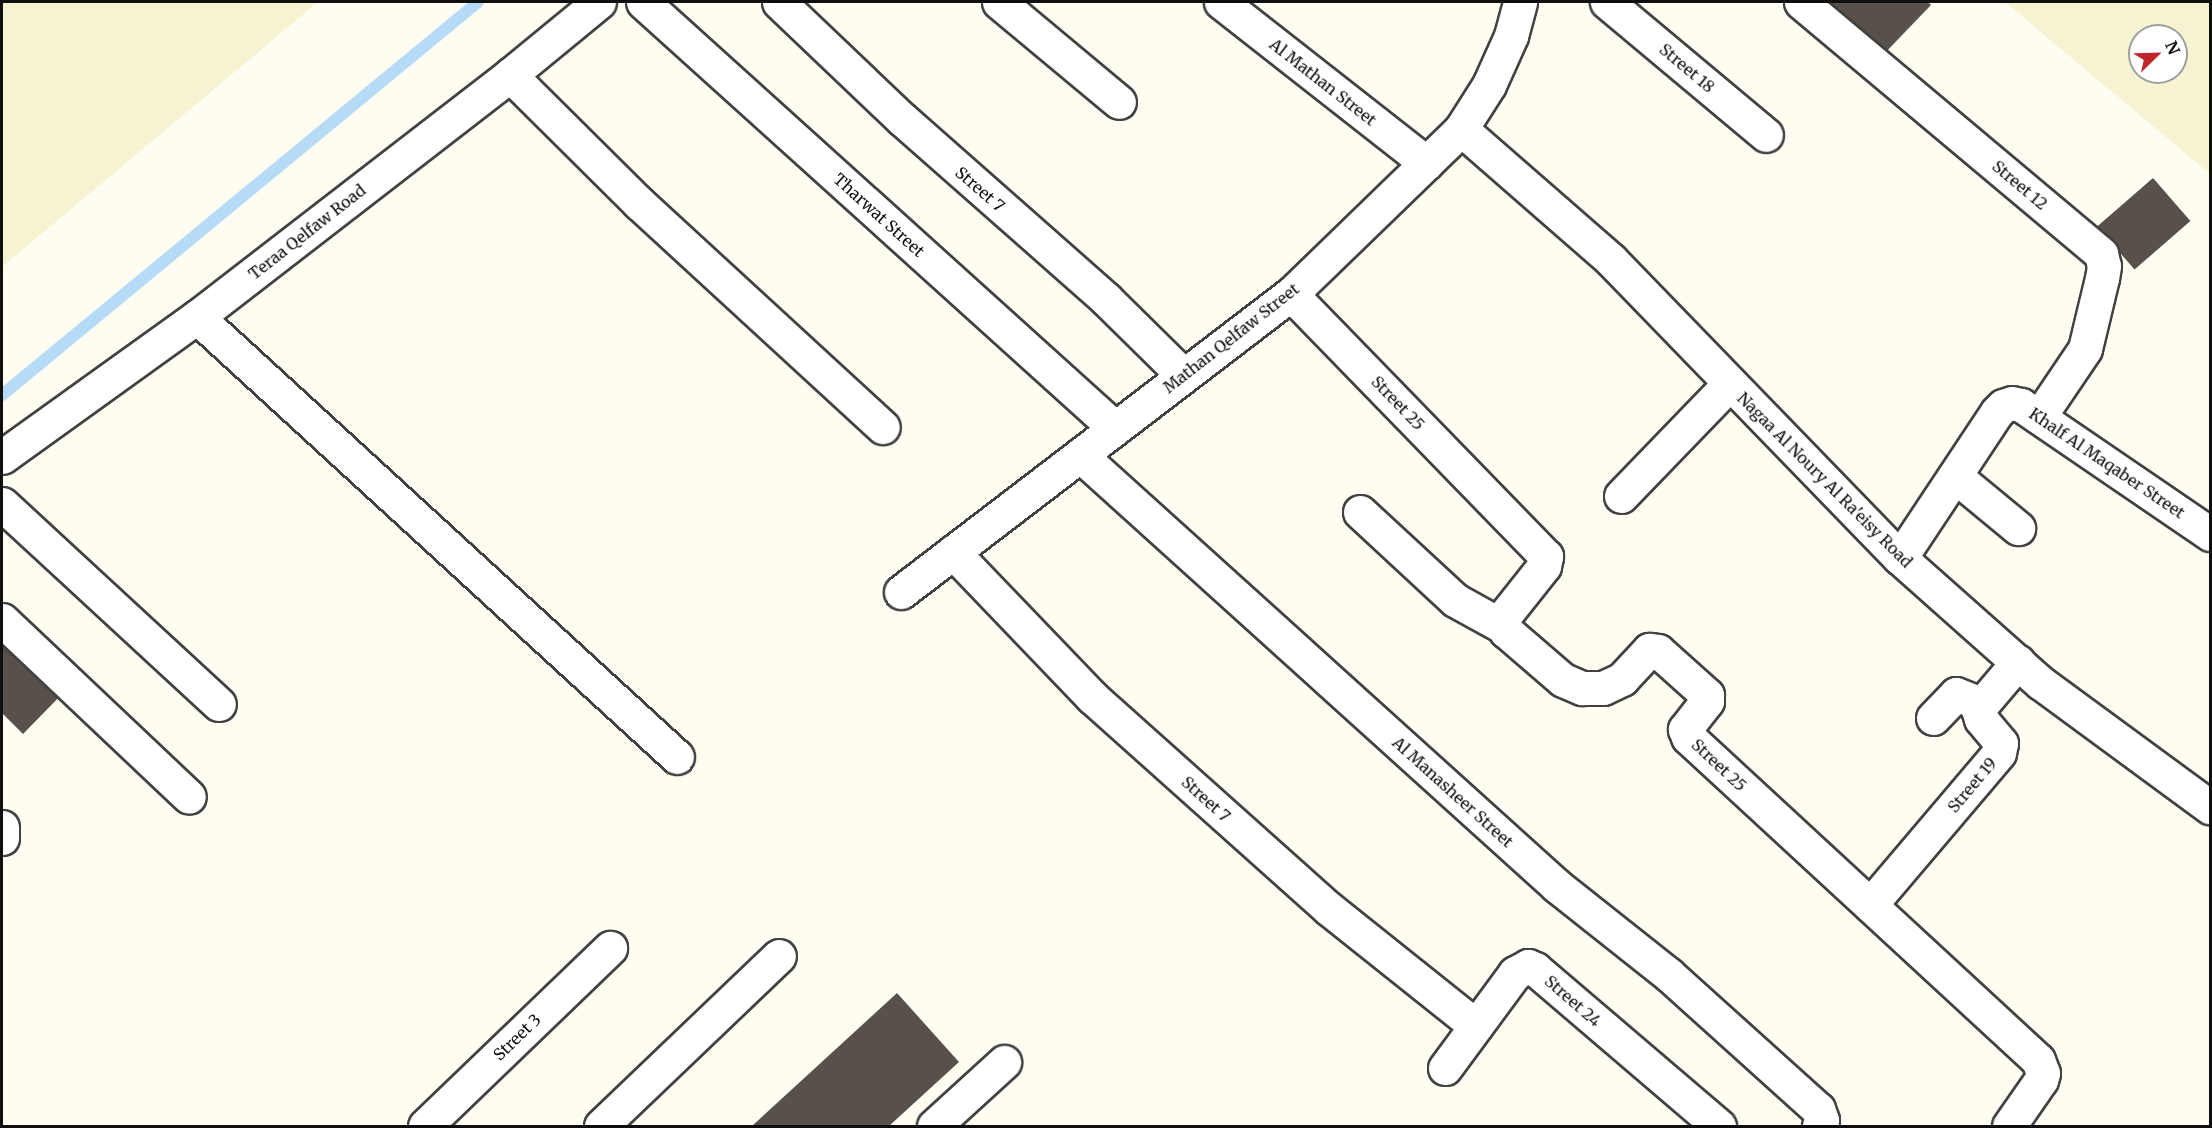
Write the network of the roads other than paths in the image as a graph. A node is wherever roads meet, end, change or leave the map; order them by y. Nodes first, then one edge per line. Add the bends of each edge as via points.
1 (599, 2) edge
2 (643, 2) edge
3 (779, 2) edge
4 (999, 2) edge
5 (1221, 2) edge
6 (1520, 2) edge
7 (1607, 2) edge
8 (1801, 2) edge
9 (510, 75) junction
10 (1119, 102) dead end
11 (1461, 129) junction
12 (1766, 135) dead end
13 (1426, 163) junction
14 (1291, 294) junction
15 (196, 317) junction
16 (1183, 375) junction
17 (1730, 383) junction
18 (2039, 417) junction
19 (883, 427) dead end
20 (1115, 428) junction
21 (4, 453) edge
22 (1080, 455) junction
23 (1955, 476) junction
24 (1621, 496) dead end
25 (2, 504) edge
26 (1360, 512) dead end
27 (2018, 528) dead end
28 (2211, 534) edge
29 (953, 552) junction
30 (1900, 558) junction
31 (901, 592) dead end
32 (2, 620) edge
33 (1502, 626) junction
34 (2018, 662) junction
35 (219, 704) dead end
36 (1981, 704) junction
37 (1933, 718) dead end
38 (677, 757) dead end
39 (189, 797) dead end
40 (2211, 807) edge
41 (2, 827) edge
42 (2, 838) edge
43 (1870, 905) junction
44 (610, 948) dead end
45 (779, 956) dead end
46 (1476, 1026) junction
47 (1004, 1062) dead end
48 (1444, 1068) dead end
49 (425, 1126) edge
50 (601, 1126) edge
51 (934, 1126) edge
52 (1719, 1126) edge
53 (1819, 1126) edge
54 (2009, 1126) edge

1 - 9 street, Teraa Qelfaw Road
2 - 20 street, Tharwat Street
3 - 16 street, Street 7 via 902,119 1107,300
4 - 10 street
5 - 13 street, Al Mathan Street
6 - 11 street, Mathan Qelfaw Street via 1511,36 1489,85
7 - 12 street, Street 18
8 - 18 street, Street 12 via 2101,254 2102,278 2085,349
9 - 15 street, Teraa Qelfaw Road
9 - 19 street via 639,203
11 - 13 street, Mathan Qelfaw Street
11 - 17 street, Nagaa Al Noury Al Ra'eisy Road via 1611,260
13 - 14 street, Mathan Qelfaw Street
14 - 16 street, Mathan Qelfaw Street
14 - 33 street, Street 25 via 1546,556 1544,566 1505,614
15 - 21 street, Teraa Qelfaw Road
15 - 38 street
16 - 20 street, Mathan Qelfaw Street
17 - 24 street
17 - 30 street, Nagaa Al Noury Al Ra'eisy Road
18 - 23 street, Khalf Al Maqaber Street via 2021,405 2003,406
18 - 28 street, Khalf Al Maqaber Street
20 - 22 street, Mathan Qelfaw Street
22 - 29 street, Mathan Qelfaw Street
22 - 53 street, Al Manasheer Street via 1557,886 1668,974 1818,1109 1822,1120
23 - 27 street
23 - 30 street, Khalf Al Maqaber Street
25 - 35 street
26 - 33 street via 1455,600
29 - 31 street, Mathan Qelfaw Street
29 - 46 street, Street 7 via 1092,697 1328,908
30 - 34 street, Nagaa Al Noury Al Ra'eisy Road
32 - 39 street
33 - 43 street, Street 25 via 1563,680 1582,688 1603,688 1622,679 1649,650 1658,651 1707,695 1707,701 1685,729 1688,737
34 - 36 street
34 - 40 street, Nagaa Al Noury Al Ra'eisy Road
36 - 37 street via 1956,694
36 - 43 street, Street 19 via 1978,714 2002,749
41 - 42 street
43 - 54 street, Street 25 via 2042,1065 2041,1080
44 - 49 street, Street 3
45 - 50 street
46 - 48 street, Street 24
46 - 52 street, Street 24 via 1521,968 1528,966
47 - 51 street

